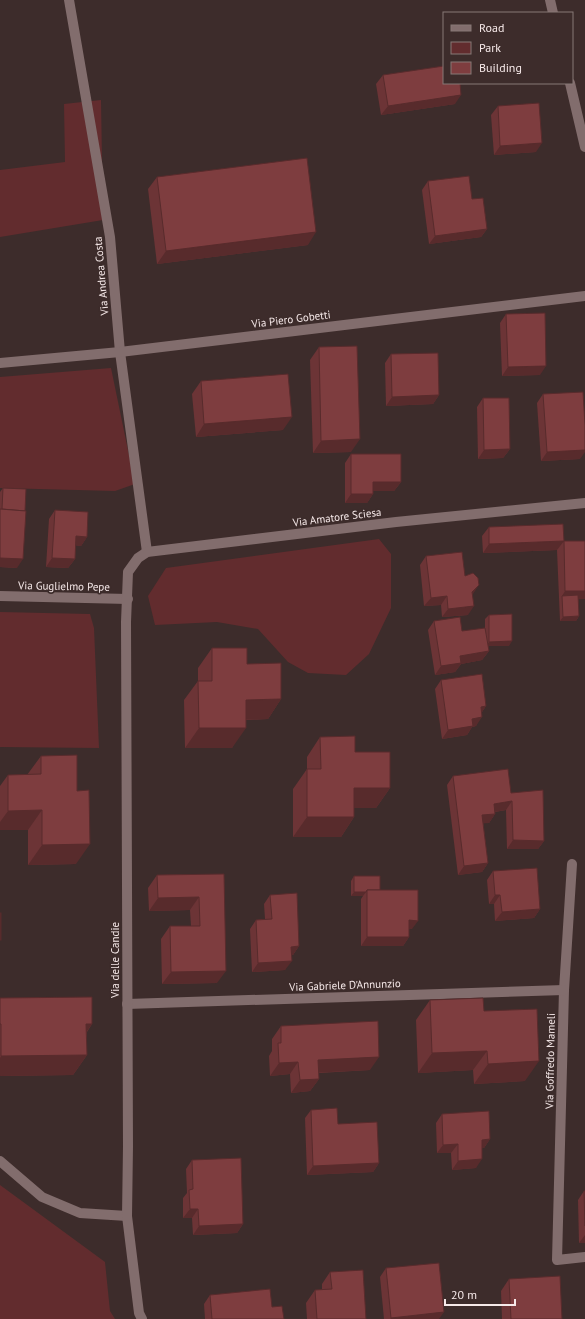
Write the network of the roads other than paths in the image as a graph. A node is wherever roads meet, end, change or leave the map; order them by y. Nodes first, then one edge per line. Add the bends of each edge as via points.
1 (69, 0) edge
2 (550, 0) edge
3 (553, 12) edge
4 (570, 84) edge
5 (585, 147) edge
6 (585, 296) edge
7 (120, 352) junction
8 (0, 364) edge
9 (585, 503) edge
10 (147, 552) junction
11 (0, 596) edge
12 (128, 599) junction
13 (572, 864) dead end
14 (564, 990) junction
15 (127, 1004) junction
16 (0, 1161) edge
17 (127, 1216) junction
18 (585, 1257) edge
19 (142, 1319) edge

1 - 7 street, Via Andrea Costa via 110,237
2 - 3 street
4 - 5 street
6 - 7 street, Via Piero Gobetti
7 - 8 street, Via Piero Gobetti
7 - 10 street, Via Andrea Costa
9 - 10 street, Via Amatore Sciesa via 396,522
10 - 12 street via 138,558 128,572
11 - 12 street, Via Guglielmo Pepe
12 - 15 street, Via delle Candie
13 - 14 street, Via Goffredo Mameli
14 - 15 street, Via Gabriele D'Annunzio
14 - 18 street, Via Goffredo Mameli via 557,1260
15 - 17 street, Via delle Candie
16 - 17 street via 42,1197 80,1213
17 - 19 street, Via delle Candie via 139,1313

